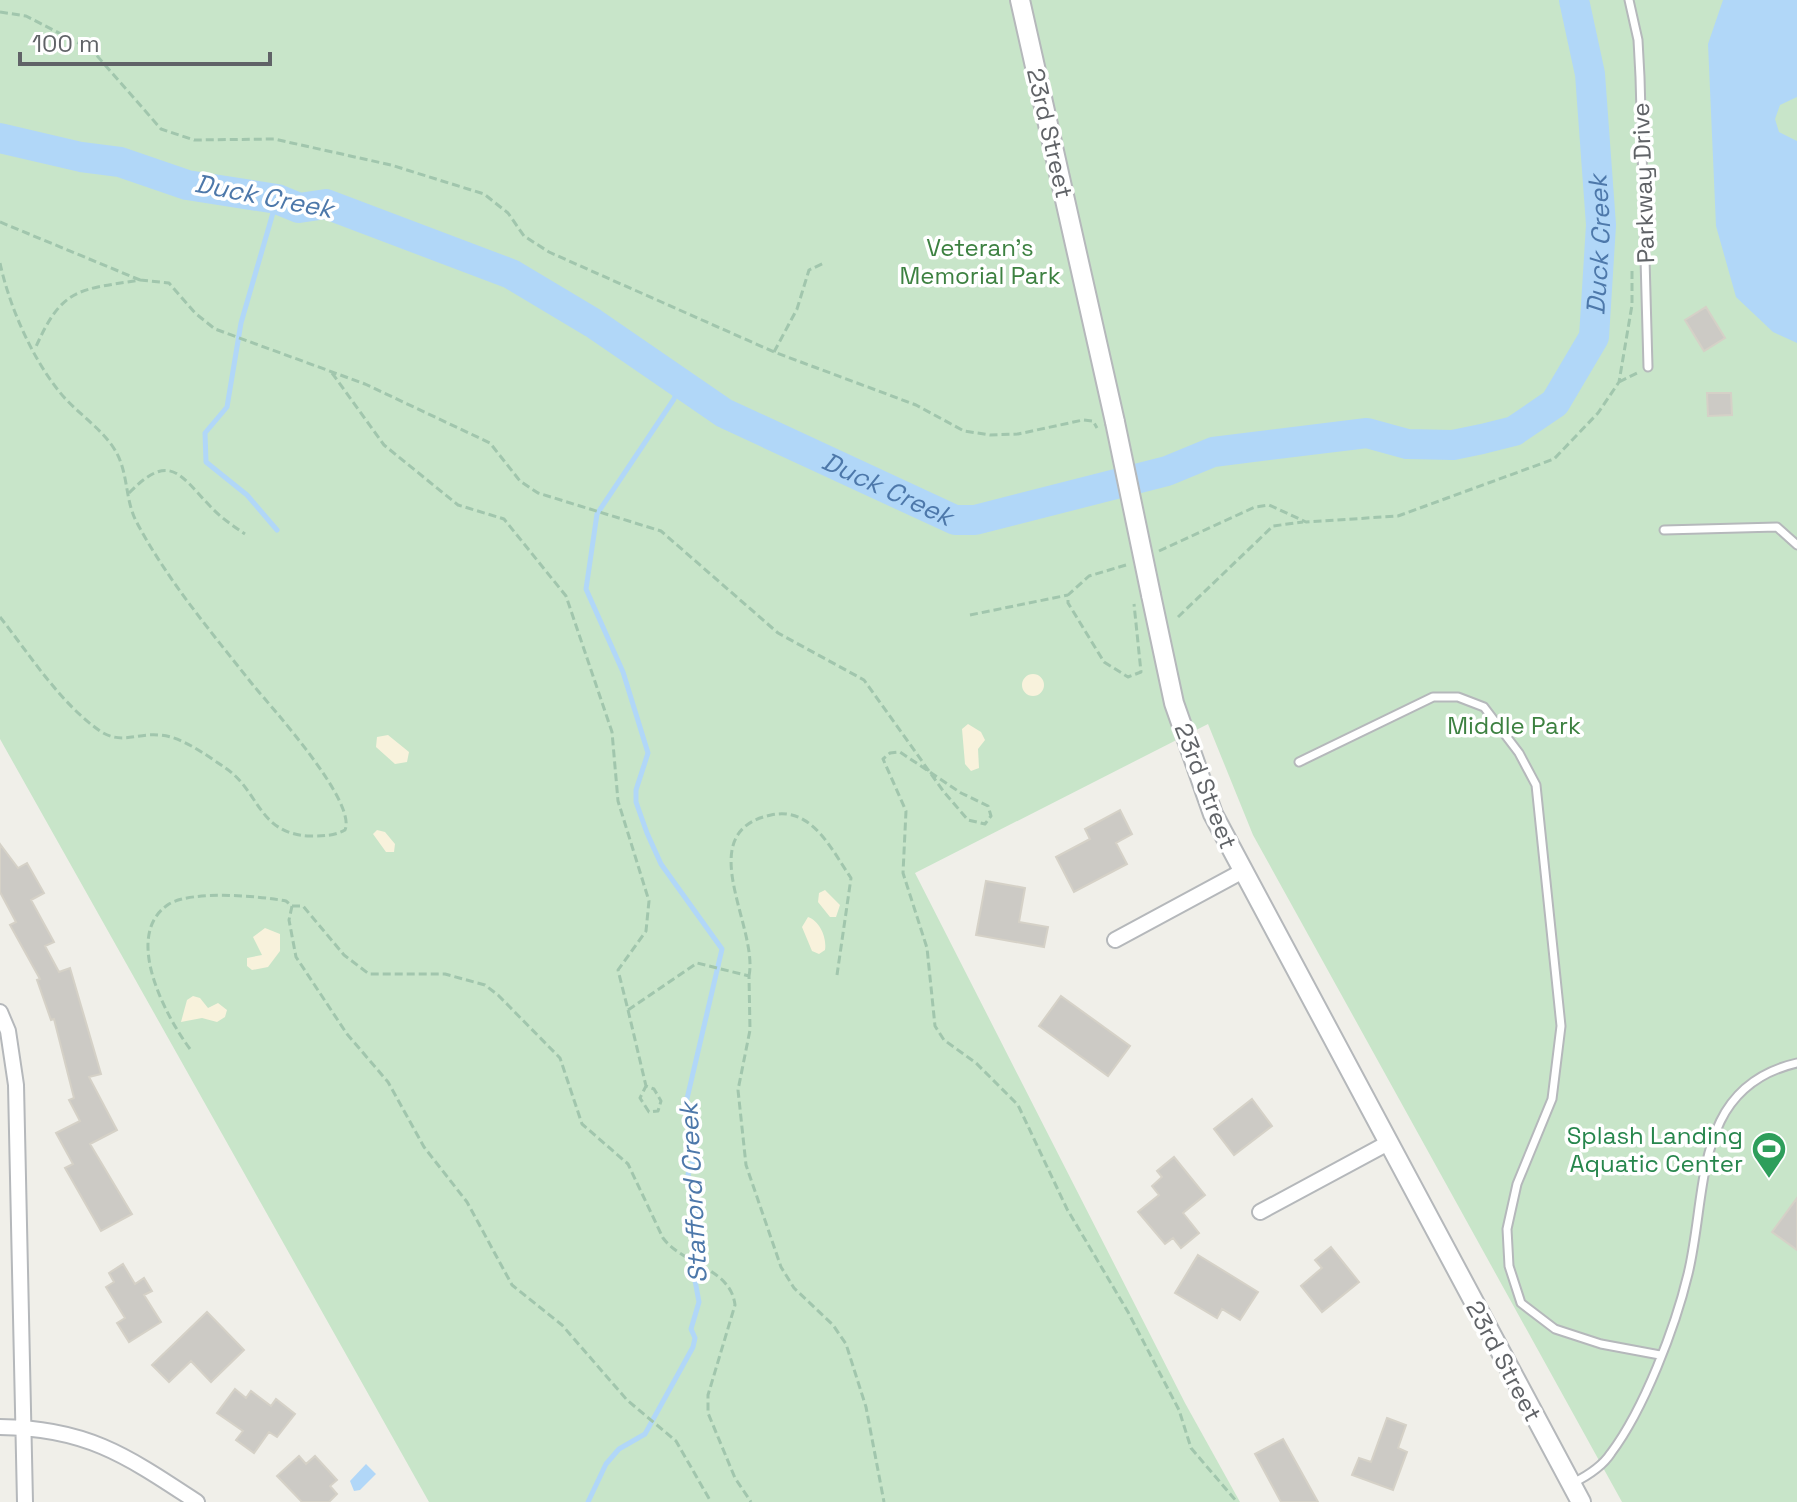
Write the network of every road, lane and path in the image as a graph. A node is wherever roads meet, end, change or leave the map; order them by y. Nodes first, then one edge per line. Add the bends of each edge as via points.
1 (1020, 0) edge
2 (1629, 0) edge
3 (0, 12) edge
4 (0, 222) edge
5 (1632, 260) dead end
6 (0, 263) edge
7 (824, 263) dead end
8 (140, 280) junction
9 (35, 351) junction
10 (774, 352) junction
11 (1648, 367) joint
12 (331, 372) junction
13 (1619, 382) junction
14 (1101, 439) dead end
15 (129, 493) junction
16 (1306, 522) junction
17 (1664, 530) dead end
18 (245, 534) dead end
19 (1797, 545) edge
20 (1147, 556) dead end
21 (1134, 561) dead end
22 (1068, 595) junction
23 (1143, 596) junction
24 (970, 615) dead end
25 (0, 617) edge
26 (1178, 617) dead end
27 (1299, 762) dead end
28 (928, 768) junction
29 (1241, 872) junction
30 (292, 906) junction
31 (1115, 940) dead end
32 (837, 975) dead end
33 (749, 976) junction
34 (628, 1010) junction
35 (0, 1012) edge
36 (190, 1049) dead end
37 (1797, 1063) edge
38 (646, 1086) junction
39 (1388, 1143) junction
40 (1260, 1212) dead end
41 (1660, 1355) junction
42 (0, 1427) edge
43 (23, 1428) junction
44 (1571, 1484) junction
45 (25, 1502) edge
46 (197, 1502) edge
47 (711, 1502) edge
48 (751, 1502) edge
49 (884, 1502) edge
50 (1237, 1502) edge
51 (1581, 1502) edge

1 - 23 street, 23rd Street, bridge via 1115,422
2 - 11 lane, Parkway Drive via 1639,65
3 - 10 path via 26,16 92,50 161,129 194,140 274,139 391,165 484,194 508,213 524,236 549,252
4 - 8 path
5 - 13 path via 1632,305
6 - 9 path
7 - 10 path via 809,270 797,309
8 - 9 path via 65,298
8 - 12 path via 169,283 205,323 226,334
9 - 15 path via 59,392 112,445 125,469
10 - 14 path via 916,405 964,431 1018,434 1083,420 1093,421
11 - 13 path
12 - 28 path via 490,443 528,487 661,531 778,633 871,686
12 - 34 path via 384,445 458,505 504,519 566,596 612,732 618,801 649,901 646,931 618,970
13 - 16 path via 1569,446 1536,468 1398,516
15 - 18 path via 150,475 167,471 184,476 212,509
15 - 25 path via 134,517 176,582 324,776 347,818 345,830 328,836 286,833 228,770 202,754 165,736 121,740 98,729 47,677
16 - 20 path via 1269,505 1255,507
16 - 26 path via 1273,526
17 - 19 lane via 1777,527
21 - 22 path via 1089,576
22 - 23 path via 1104,662 1128,677 1141,672 1132,613
22 - 24 path
23 - 29 street, 23rd Street via 1213,814
27 - 41 lane via 1433,697 1458,697 1484,707 1519,753 1536,785 1561,1026 1552,1099 1517,1184 1507,1229 1509,1266 1521,1303 1555,1329
28 - 28 path via 968,820 981,825 989,821 988,806
28 - 50 path via 900,752 883,759 906,811 903,873 927,948 935,1026 1018,1105 1067,1209 1179,1410 1191,1448
29 - 31 street
29 - 39 street, 23rd Street
30 - 36 path via 269,898 219,897 179,900 162,910 150,939 150,965 162,1005
30 - 47 path via 289,920 296,957 347,1034 388,1082 424,1147 472,1211 506,1275 521,1295 573,1336 638,1411 670,1435
30 - 48 path via 303,906 344,955 369,974 445,974 485,985 560,1058 586,1131 623,1157 663,1238 732,1290 735,1305 708,1395 708,1413
32 - 33 path via 851,878 812,823 784,813 753,823 731,850 730,868 752,953
33 - 34 path via 697,963
33 - 49 path via 750,1030 738,1099 746,1165 781,1267 846,1344 866,1407
34 - 38 path
35 - 43 street via 16,1085
37 - 41 lane via 1760,1077 1733,1098 1712,1137 1688,1274
38 - 38 path via 661,1101 658,1111 643,1106 640,1098
39 - 40 street
39 - 44 street, 23rd Street
41 - 44 lane via 1610,1455
42 - 43 street
43 - 45 street
43 - 46 street via 87,1438
44 - 51 street, 23rd Street

